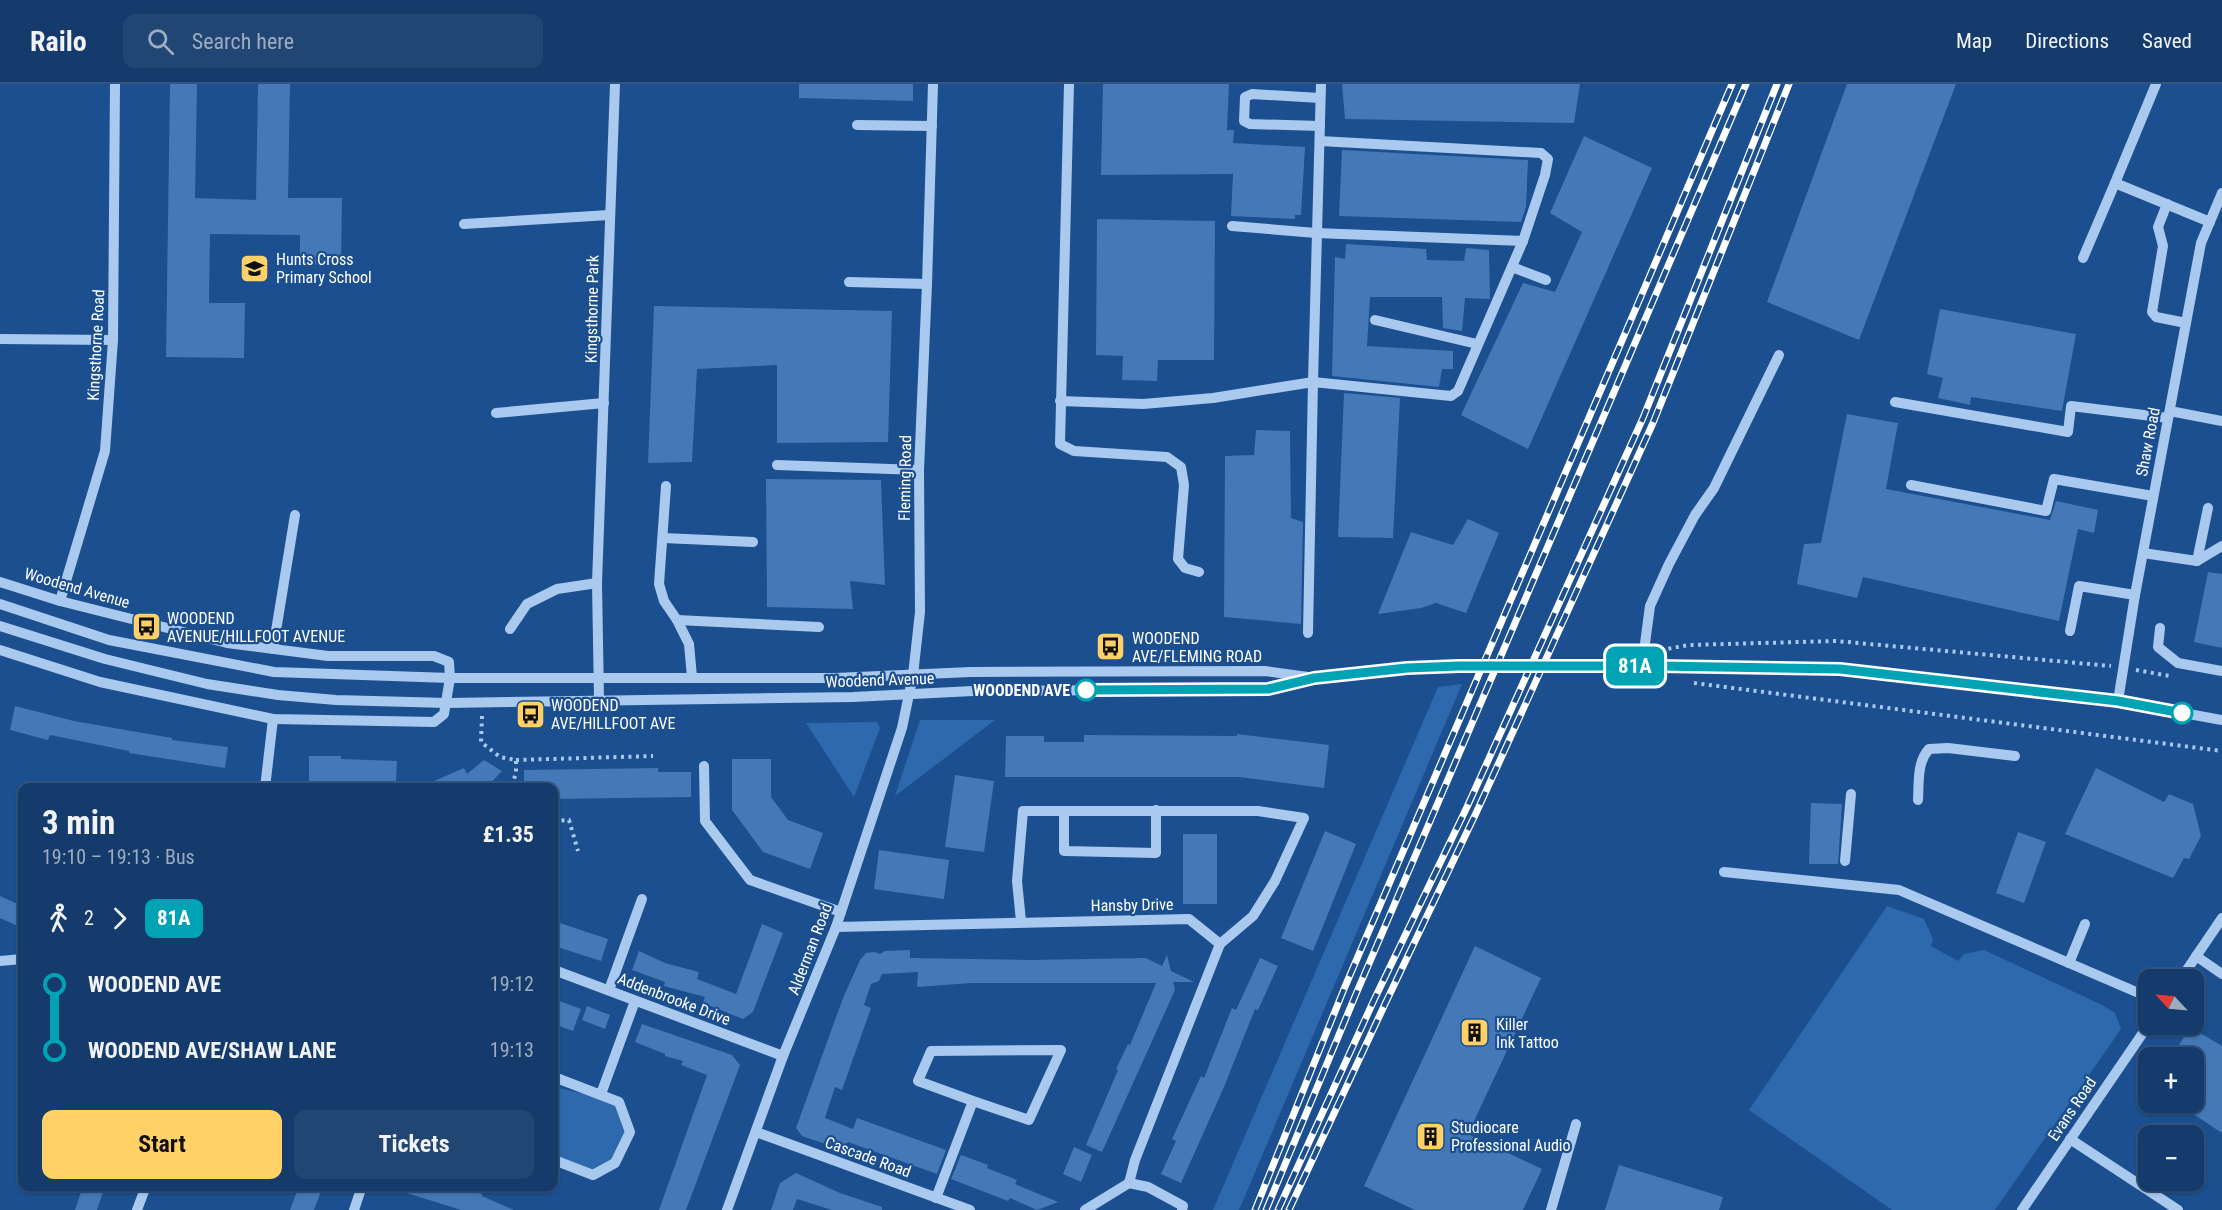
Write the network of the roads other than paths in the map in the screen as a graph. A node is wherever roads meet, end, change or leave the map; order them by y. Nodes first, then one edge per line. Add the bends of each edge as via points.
1 (116, 84) edge
2 (615, 84) edge
3 (933, 84) edge
4 (1068, 84) edge
5 (1321, 84) edge
6 (2156, 84) edge
7 (1320, 98) junction
8 (857, 125) dead end
9 (932, 126) junction
10 (1320, 126) junction
11 (1320, 141) junction
12 (2115, 183) junction
13 (2222, 193) edge
14 (2167, 204) junction
15 (609, 216) junction
16 (2210, 222) junction
17 (464, 224) dead end
18 (1232, 226) dead end
19 (1316, 233) junction
20 (1523, 241) junction
21 (2083, 258) dead end
22 (1512, 267) junction
23 (1546, 280) dead end
24 (849, 282) dead end
25 (927, 284) junction
26 (1375, 320) dead end
27 (2186, 323) junction
28 (0, 339) edge
29 (113, 340) junction
30 (1478, 344) junction
31 (1779, 355) dead end
32 (1313, 382) junction
33 (1060, 400) junction
34 (1895, 402) dead end
35 (604, 403) junction
36 (496, 413) dead end
37 (2169, 414) junction
38 (2222, 421) edge
39 (777, 465) dead end
40 (919, 470) junction
41 (1911, 485) dead end
42 (666, 486) dead end
43 (2153, 496) junction
44 (2208, 508) dead end
45 (295, 515) dead end
46 (663, 538) junction
47 (753, 542) dead end
48 (2222, 546) edge
49 (2143, 553) junction
50 (2197, 561) junction
51 (1199, 572) dead end
52 (0, 582) edge
53 (597, 583) junction
54 (2135, 595) junction
55 (60, 601) junction
56 (0, 604) edge
57 (677, 620) junction
58 (0, 626) edge
59 (819, 627) dead end
60 (2160, 628) dead end
61 (510, 629) dead end
62 (2070, 631) dead end
63 (1308, 633) dead end
64 (273, 649) junction
65 (0, 650) edge
66 (1642, 666) junction
67 (2222, 671) edge
68 (913, 675) junction
69 (600, 677) junction
70 (692, 677) junction
71 (450, 678) junction
72 (1314, 678) junction
73 (909, 695) junction
74 (599, 700) junction
75 (2118, 701) junction
76 (447, 703) junction
77 (273, 719) junction
78 (2222, 720) edge
79 (2015, 756) dead end
80 (704, 766) dead end
81 (265, 783) edge
82 (1851, 794) dead end
83 (1918, 800) dead end
84 (1156, 810) junction
85 (1064, 811) junction
86 (1845, 861) dead end
87 (1724, 872) dead end
88 (642, 899) dead end
89 (841, 912) junction
90 (2222, 918) edge
91 (1021, 921) junction
92 (2085, 924) dead end
93 (836, 927) junction
94 (1220, 944) junction
95 (2196, 956) junction
96 (18, 960) edge
97 (0, 961) edge
98 (2069, 963) junction
99 (2187, 969) edge
100 (558, 971) edge
101 (2222, 974) edge
102 (609, 990) junction
103 (2138, 993) edge
104 (635, 1001) junction
105 (2141, 1035) edge
106 (783, 1056) junction
107 (558, 1078) edge
108 (601, 1094) junction
109 (973, 1101) junction
110 (1576, 1124) dead end
111 (756, 1132) junction
112 (2070, 1139) junction
113 (558, 1162) edge
114 (1129, 1183) junction
115 (144, 1191) edge
116 (362, 1191) edge
117 (936, 1198) junction
118 (137, 1210) edge
119 (356, 1210) edge
120 (727, 1210) edge
121 (970, 1210) edge
122 (1085, 1210) edge
123 (1182, 1210) edge
124 (1551, 1210) edge
125 (2022, 1210) edge
126 (2178, 1210) edge

1 - 29 street, Kingsthorne Road
2 - 15 street, Kingsthorne Park
3 - 9 street, Fleming Road
4 - 33 street
5 - 7 street
6 - 12 street
7 - 10 street
7 - 10 street via 1252,94 1245,98 1244,121
8 - 9 street
9 - 25 street, Fleming Road
10 - 11 street
11 - 19 street
11 - 20 street via 1541,153 1548,159 1545,176
12 - 14 street
12 - 21 street
13 - 16 street, Shaw Road
14 - 16 street
14 - 27 street via 2158,227 2163,246 2152,312 2156,317
15 - 17 street
15 - 35 street, Kingsthorne Park
16 - 27 street, Shaw Road via 2201,243
18 - 19 street
19 - 20 street
19 - 32 street
20 - 22 street
22 - 23 street
22 - 30 street
24 - 25 street
25 - 40 street, Fleming Road
26 - 30 street
27 - 37 street, Shaw Road
28 - 29 street
29 - 55 street, Kingsthorne Road via 105,451
30 - 32 street via 1458,391 1450,396
31 - 66 street via 1650,606
32 - 33 street via 1213,398 1143,404
32 - 63 street
33 - 51 street via 1060,444 1074,451 1167,457 1181,467 1184,485 1178,559 1185,568
34 - 37 street via 2068,432 2071,406
35 - 36 street
35 - 53 street, Kingsthorne Park
37 - 38 street
37 - 43 street, Shaw Road
39 - 40 street
40 - 68 street, Fleming Road via 920,612
41 - 43 street via 2046,511 2054,479
42 - 46 street
43 - 49 street, Shaw Road
44 - 50 street
45 - 64 street
46 - 47 street
46 - 57 street via 659,584 664,601
48 - 50 street
49 - 50 street
49 - 54 street, Shaw Road
52 - 55 street, Woodend Avenue
53 - 61 street via 558,589 527,604
53 - 69 street, Kingsthorne Park
54 - 62 street via 2079,586
54 - 75 street, Shaw Road
55 - 64 street, Woodend Avenue via 227,643
56 - 71 street, Woodend Avenue via 109,640 274,672
57 - 59 street
57 - 70 street via 689,644
58 - 76 street, Woodend Avenue via 105,659 207,684 336,700
60 - 67 street via 2158,647 2178,663
64 - 71 street, Woodend Avenue via 328,656 434,656 449,662
65 - 77 street via 100,682
66 - 72 street, Woodend Avenue via 1459,666
66 - 75 street, Woodend Avenue via 1840,669
68 - 70 street, Woodend Avenue
68 - 72 street, Woodend Avenue via 1265,671
68 - 73 street, Fleming Road
69 - 70 street, Woodend Avenue
69 - 71 street, Woodend Avenue
69 - 74 street, Kingsthorne Park
71 - 76 street
72 - 73 street, Woodend Avenue via 1268,689
73 - 74 street, Woodend Avenue
73 - 89 street, Alderman Road via 902,728
74 - 76 street, Woodend Avenue
75 - 78 street, Woodend Avenue
76 - 77 street via 444,714 434,722
77 - 81 street
79 - 83 street via 1929,748 1923,755
80 - 89 street via 705,821 750,880
82 - 86 street
84 - 85 street
84 - 85 street via 1156,853 1064,851
84 - 94 street via 1258,811 1304,818 1253,916
85 - 91 street via 1023,812 1017,881
87 - 98 street via 1899,890
88 - 102 street
89 - 93 street, Alderman Road
90 - 95 street
91 - 93 street, Hansby Drive
91 - 94 street, Hansby Drive via 1189,919
92 - 98 street
93 - 106 street, Alderman Road
94 - 114 street
95 - 99 street
95 - 101 street
96 - 97 street
98 - 103 street
100 - 102 street, Addenbrooke Drive
102 - 104 street, Addenbrooke Drive
104 - 106 street, Addenbrooke Drive
104 - 108 street
105 - 112 street, Evans Road
106 - 111 street, Alderman Road
107 - 108 street
108 - 113 street via 619,1102 630,1132 615,1163 593,1175
109 - 109 street via 1029,1120 1061,1050 931,1051 918,1081
109 - 117 street
110 - 124 street
111 - 117 street, Cascade Road
111 - 120 street, Alderman Road
112 - 125 street, Evans Road
112 - 126 street
114 - 122 street
114 - 123 street via 1148,1187 1184,1206
115 - 118 street
116 - 119 street
117 - 121 street, Cascade Road

